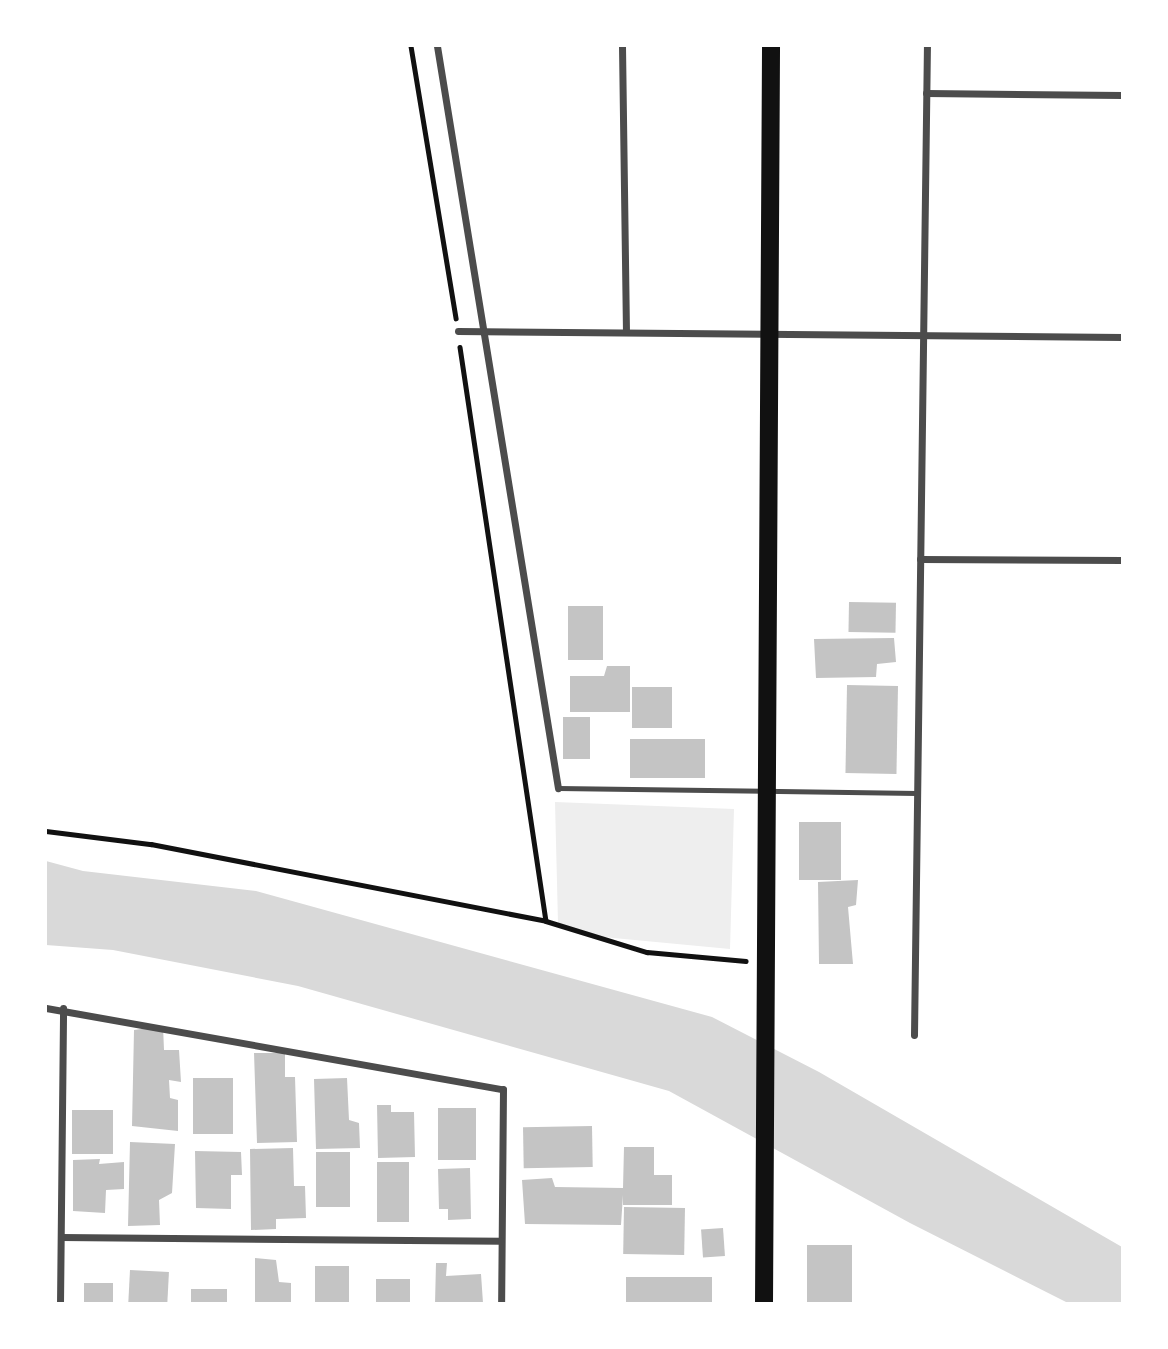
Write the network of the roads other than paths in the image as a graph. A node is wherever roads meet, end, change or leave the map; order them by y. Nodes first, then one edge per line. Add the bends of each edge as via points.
1 (437, 46) edge
2 (622, 46) edge
3 (771, 46) edge
4 (926, 46) edge
5 (926, 93) junction
6 (1122, 95) edge
7 (481, 329) junction
8 (458, 331) road end
9 (626, 331) junction
10 (769, 332) junction
11 (923, 334) junction
12 (1122, 337) edge
13 (920, 559) junction
14 (1122, 560) edge
15 (558, 788) joint
16 (766, 791) junction
17 (917, 793) junction
18 (46, 1008) edge
19 (63, 1008) junction
20 (914, 1035) dead end
21 (61, 1237) junction
22 (501, 1241) junction
23 (60, 1304) edge
24 (501, 1304) edge
25 (764, 1304) edge

1 - 7 street
2 - 9 street
3 - 10 main road
4 - 5 street
5 - 6 street
5 - 11 street
7 - 8 street
7 - 9 street
7 - 15 street
9 - 10 street
10 - 11 street
10 - 16 main road
11 - 12 street
11 - 13 street
13 - 14 street
13 - 17 street
15 - 16 lane
16 - 17 lane
16 - 25 main road
17 - 20 street
18 - 19 street
19 - 21 street
19 - 22 street via 503,1089
21 - 22 street
21 - 23 street
22 - 24 street

